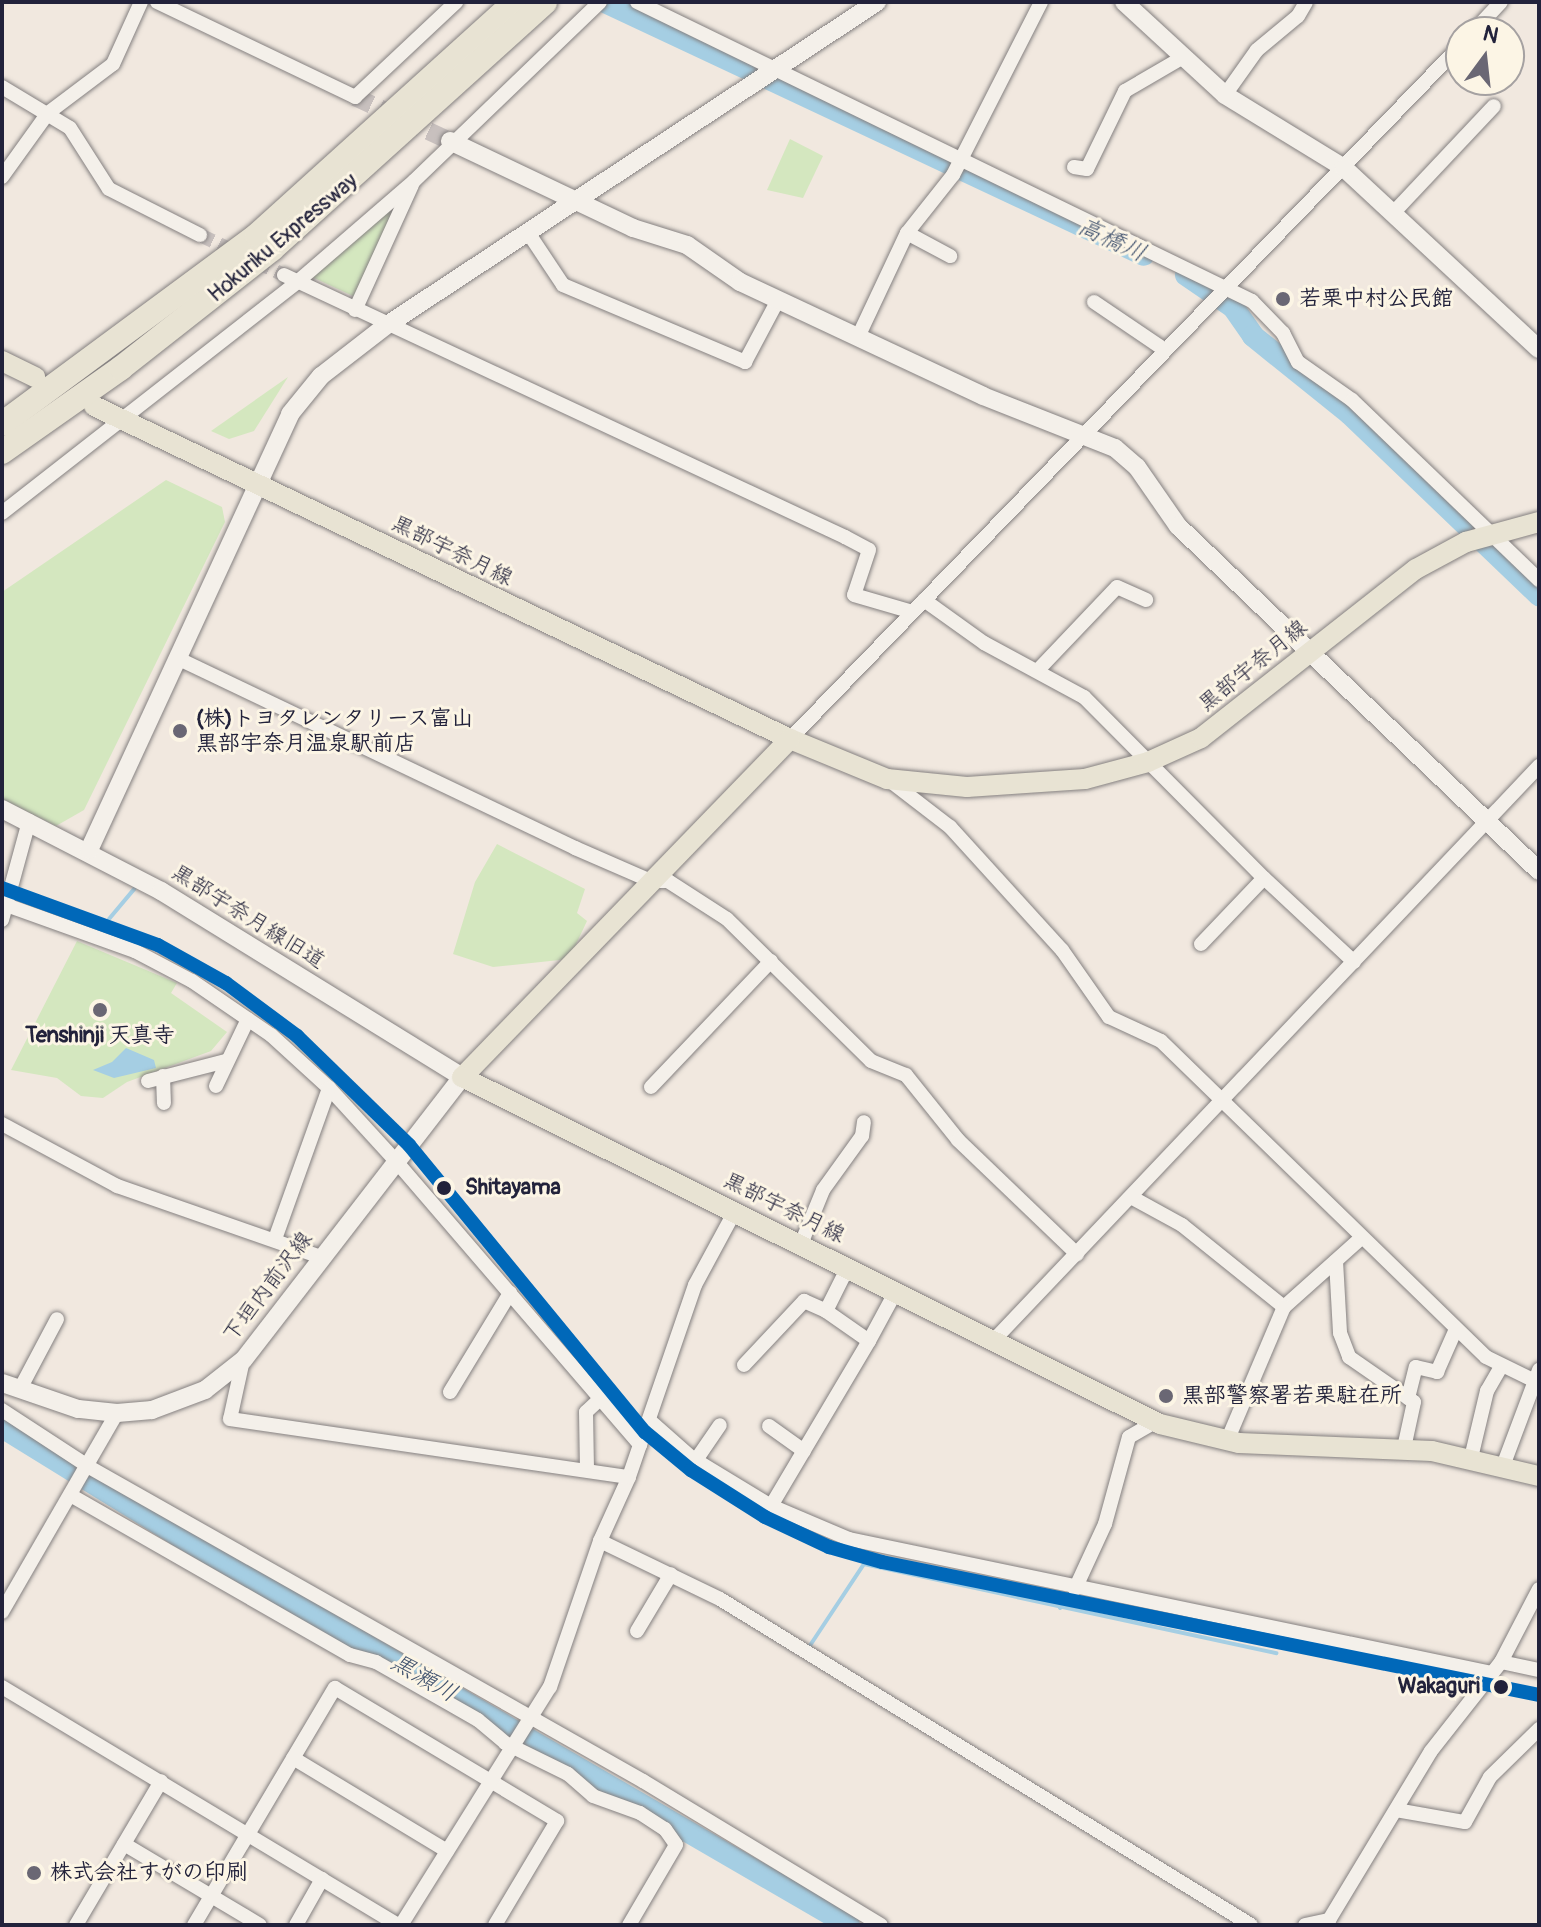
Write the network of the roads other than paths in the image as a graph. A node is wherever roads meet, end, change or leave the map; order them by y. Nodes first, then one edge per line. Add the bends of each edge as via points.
1 (141, 2) edge
2 (157, 2) edge
3 (456, 2) edge
4 (515, 2) edge
5 (545, 2) edge
6 (600, 2) edge
7 (637, 2) edge
8 (877, 2) edge
9 (1041, 2) edge
10 (1124, 2) edge
11 (1306, 2) edge
12 (1180, 59) junction
13 (1445, 62) edge
14 (776, 70) junction
15 (2, 87) edge
16 (1225, 95) junction
17 (1494, 106) dead end
18 (48, 113) junction
19 (450, 141) junction
20 (961, 159) junction
21 (1074, 167) dead end
22 (1344, 168) junction
23 (2, 177) edge
24 (414, 181) junction
25 (578, 202) junction
26 (1395, 211) junction
27 (907, 233) junction
28 (529, 234) junction
29 (200, 235) tunnel mouth
30 (950, 256) dead end
31 (290, 279) junction
32 (1225, 286) junction
33 (778, 300) junction
34 (1094, 302) dead end
35 (355, 310) junction
36 (387, 325) junction
37 (858, 337) junction
38 (1539, 349) edge
39 (1165, 350) junction
40 (2, 361) edge
41 (35, 377) dead end
42 (94, 406) dead end
43 (124, 420) junction
44 (2, 424) edge
45 (1084, 434) junction
46 (2, 452) edge
47 (260, 486) junction
48 (2, 513) edge
49 (1539, 522) edge
50 (1492, 534) junction
51 (1539, 580) edge
52 (924, 600) junction
53 (1146, 600) dead end
54 (912, 612) junction
55 (1311, 653) junction
56 (179, 659) junction
57 (1039, 669) junction
58 (790, 739) junction
59 (1148, 762) junction
60 (1539, 766) edge
61 (887, 779) junction
62 (2, 809) edge
63 (29, 821) junction
64 (1486, 822) junction
65 (89, 850) junction
66 (1539, 871) edge
67 (1264, 878) junction
68 (651, 881) junction
69 (9, 906) junction
70 (2, 920) edge
71 (1201, 944) dead end
72 (771, 961) junction
73 (1354, 962) junction
74 (248, 1019) junction
75 (226, 1061) junction
76 (163, 1076) junction
77 (462, 1077) junction
78 (148, 1081) dead end
79 (216, 1086) dead end
80 (651, 1087) dead end
81 (329, 1088) junction
82 (164, 1103) dead end
83 (1220, 1103) junction
84 (864, 1122) dead end
85 (2, 1124) edge
86 (395, 1160) junction
87 (1131, 1197) junction
88 (735, 1211) junction
89 (275, 1239) junction
90 (1360, 1239) junction
91 (801, 1244) junction
92 (1077, 1254) junction
93 (321, 1257) junction
94 (1336, 1261) junction
95 (848, 1267) junction
96 (896, 1291) junction
97 (510, 1293) junction
98 (1284, 1307) junction
99 (826, 1311) junction
100 (57, 1319) dead end
101 (1456, 1329) junction
102 (994, 1340) junction
103 (869, 1341) junction
104 (243, 1360) junction
105 (744, 1365) dead end
106 (1501, 1367) junction
107 (1537, 1378) edge
108 (11, 1386) edge
109 (450, 1392) dead end
110 (1408, 1398) junction
111 (600, 1399) junction
112 (2, 1410) edge
113 (117, 1413) junction
114 (649, 1420) junction
115 (1155, 1422) junction
116 (720, 1425) dead end
117 (769, 1426) dead end
118 (1227, 1441) junction
119 (640, 1445) junction
120 (1404, 1448) junction
121 (804, 1451) junction
122 (1471, 1458) junction
123 (696, 1460) junction
124 (1503, 1466) junction
125 (89, 1467) junction
126 (587, 1469) junction
127 (1539, 1476) edge
128 (629, 1477) junction
129 (74, 1493) junction
130 (771, 1506) junction
131 (600, 1541) junction
132 (671, 1574) junction
133 (1075, 1589) junction
134 (1539, 1589) edge
135 (2, 1612) edge
136 (637, 1631) dead end
137 (1496, 1668) junction
138 (1539, 1670) edge
139 (2, 1687) edge
140 (529, 1721) junction
141 (1539, 1729) edge
142 (514, 1744) junction
143 (293, 1758) junction
144 (490, 1780) junction
145 (161, 1781) junction
146 (1396, 1810) junction
147 (249, 1835) junction
148 (124, 1844) junction
149 (447, 1851) junction
150 (322, 1879) junction
151 (211, 1897) junction
152 (1330, 1923) edge
153 (77, 1924) edge
154 (194, 1925) edge
155 (260, 1925) edge
156 (296, 1925) edge
157 (400, 1925) edge
158 (495, 1925) edge
159 (629, 1925) edge
160 (881, 1925) edge
161 (1251, 1925) edge
162 (1305, 1925) edge

1 - 18 street via 113,64
2 - 3 street via 355,97
4 - 44 highway, Hokuriku Expressway via 257,235
5 - 46 highway, Hokuriku Expressway via 272,249 121,368
6 - 19 street
7 - 14 street
8 - 14 street
9 - 20 street
10 - 12 street
11 - 16 street via 1298,16 1257,50
12 - 16 street
12 - 21 street via 1125,91 1087,169
13 - 22 street
14 - 20 street
14 - 25 street
15 - 18 street
16 - 22 street
17 - 26 street
18 - 23 street
18 - 29 street via 70,128 109,189
19 - 24 street
19 - 25 street
20 - 27 street
20 - 32 street
22 - 26 street
22 - 32 street
24 - 31 street
24 - 35 street
25 - 28 street
25 - 33 street via 633,228 687,245 740,282
26 - 38 street
27 - 30 street
27 - 37 street
28 - 33 street via 563,285 745,362
28 - 36 street
31 - 35 street
31 - 43 street
32 - 39 street
32 - 50 street via 1268,315 1298,362 1352,400
33 - 37 street
34 - 39 street
35 - 36 street
36 - 47 street via 321,376 290,414
36 - 54 street via 869,550 854,595
37 - 45 street via 983,396
39 - 45 street
40 - 41 main road
42 - 43 main road, 黒部宇奈月線
43 - 47 main road, 黒部宇奈月線
43 - 48 street
45 - 52 street
45 - 55 street via 1115,448 1137,467 1178,526
47 - 56 street
47 - 58 main road, 黒部宇奈月線
49 - 50 main road, 黒部宇奈月線
50 - 51 street
50 - 55 main road, 黒部宇奈月線 via 1416,569
52 - 54 street
52 - 57 street via 984,643
53 - 57 street via 1117,587
54 - 58 street
55 - 59 main road, 黒部宇奈月線 via 1201,738
55 - 64 street
56 - 65 street
56 - 68 street
57 - 59 street via 1084,697
58 - 61 main road, 黒部宇奈月線
58 - 68 main road
59 - 61 main road, 黒部宇奈月線 via 1085,779 1021,786
59 - 67 street
60 - 64 street
61 - 83 street via 950,827 1062,950 1109,1017 1161,1041
62 - 63 street, 黒部宇奈月線旧道
63 - 65 street, 黒部宇奈月線旧道
63 - 69 street
64 - 66 street
64 - 73 street
65 - 77 street, 黒部宇奈月線旧道
67 - 71 street
67 - 73 street
68 - 72 street via 668,881 727,919
68 - 77 main road
69 - 70 street
69 - 74 street via 135,951
72 - 80 street
72 - 92 street via 871,1061 906,1075 958,1140
73 - 83 street
74 - 75 street
74 - 81 street
75 - 76 street
75 - 79 street
76 - 78 street
76 - 82 street
77 - 86 street, 下垣内前沢線
77 - 88 main road, 黒部宇奈月線
81 - 86 street
81 - 89 street
83 - 87 street
83 - 90 street
84 - 91 street via 862,1136 823,1190
85 - 89 street via 117,1186
86 - 93 street, 下垣内前沢線
86 - 97 street
87 - 92 street
87 - 98 street via 1182,1225
88 - 91 main road, 黒部宇奈月線
88 - 114 street via 695,1285
89 - 93 street
90 - 94 street
90 - 101 street
91 - 95 main road, 黒部宇奈月線
92 - 102 street
93 - 104 street, 下垣内前沢線
94 - 98 street
94 - 110 street via 1340,1333 1349,1357
95 - 96 main road, 黒部宇奈月線
95 - 99 street
96 - 102 main road, 黒部宇奈月線
96 - 103 street
97 - 109 street
97 - 111 street
98 - 118 street
99 - 103 street
99 - 105 street via 804,1301
100 - 108 street
101 - 106 street
101 - 110 street via 1437,1372 1416,1367
102 - 115 main road, 黒部宇奈月線
103 - 121 street
104 - 113 street, 下垣内前沢線 via 205,1390 152,1410
104 - 126 street via 230,1419
106 - 107 street
106 - 122 street via 1487,1391
107 - 124 street
108 - 113 street, 下垣内前沢線 via 78,1409
110 - 120 street via 1415,1411
111 - 119 street
111 - 126 street via 586,1412
112 - 125 street
113 - 125 street
114 - 119 street
114 - 123 street
115 - 118 main road, 黒部宇奈月線
115 - 133 street via 1129,1437 1114,1499
116 - 123 street
117 - 121 street
118 - 120 main road, 黒部宇奈月線
119 - 128 street
120 - 122 main road, 黒部宇奈月線
121 - 130 street
122 - 124 main road, 黒部宇奈月線
123 - 130 street
124 - 127 main road, 黒部宇奈月線
125 - 129 street
125 - 140 street
126 - 128 street
128 - 131 street
129 - 135 street
129 - 142 street
130 - 133 street via 849,1539
131 - 132 street
131 - 140 street via 550,1687
132 - 136 street
132 - 161 street
133 - 137 street
134 - 137 street
137 - 138 street
137 - 146 street via 1431,1751
139 - 145 street
140 - 142 street
140 - 160 street via 643,1781
141 - 146 street via 1490,1777 1465,1822
142 - 144 street
142 - 159 street via 568,1774 593,1796 640,1813 665,1829 676,1845
143 - 144 street via 335,1688
143 - 147 street
143 - 149 street
144 - 149 street
144 - 158 street via 557,1821
145 - 147 street
145 - 148 street
146 - 152 street
147 - 150 street
147 - 151 street
148 - 151 street
148 - 153 street
149 - 157 street
150 - 156 street
150 - 157 street
151 - 154 street
151 - 155 street
152 - 162 street

